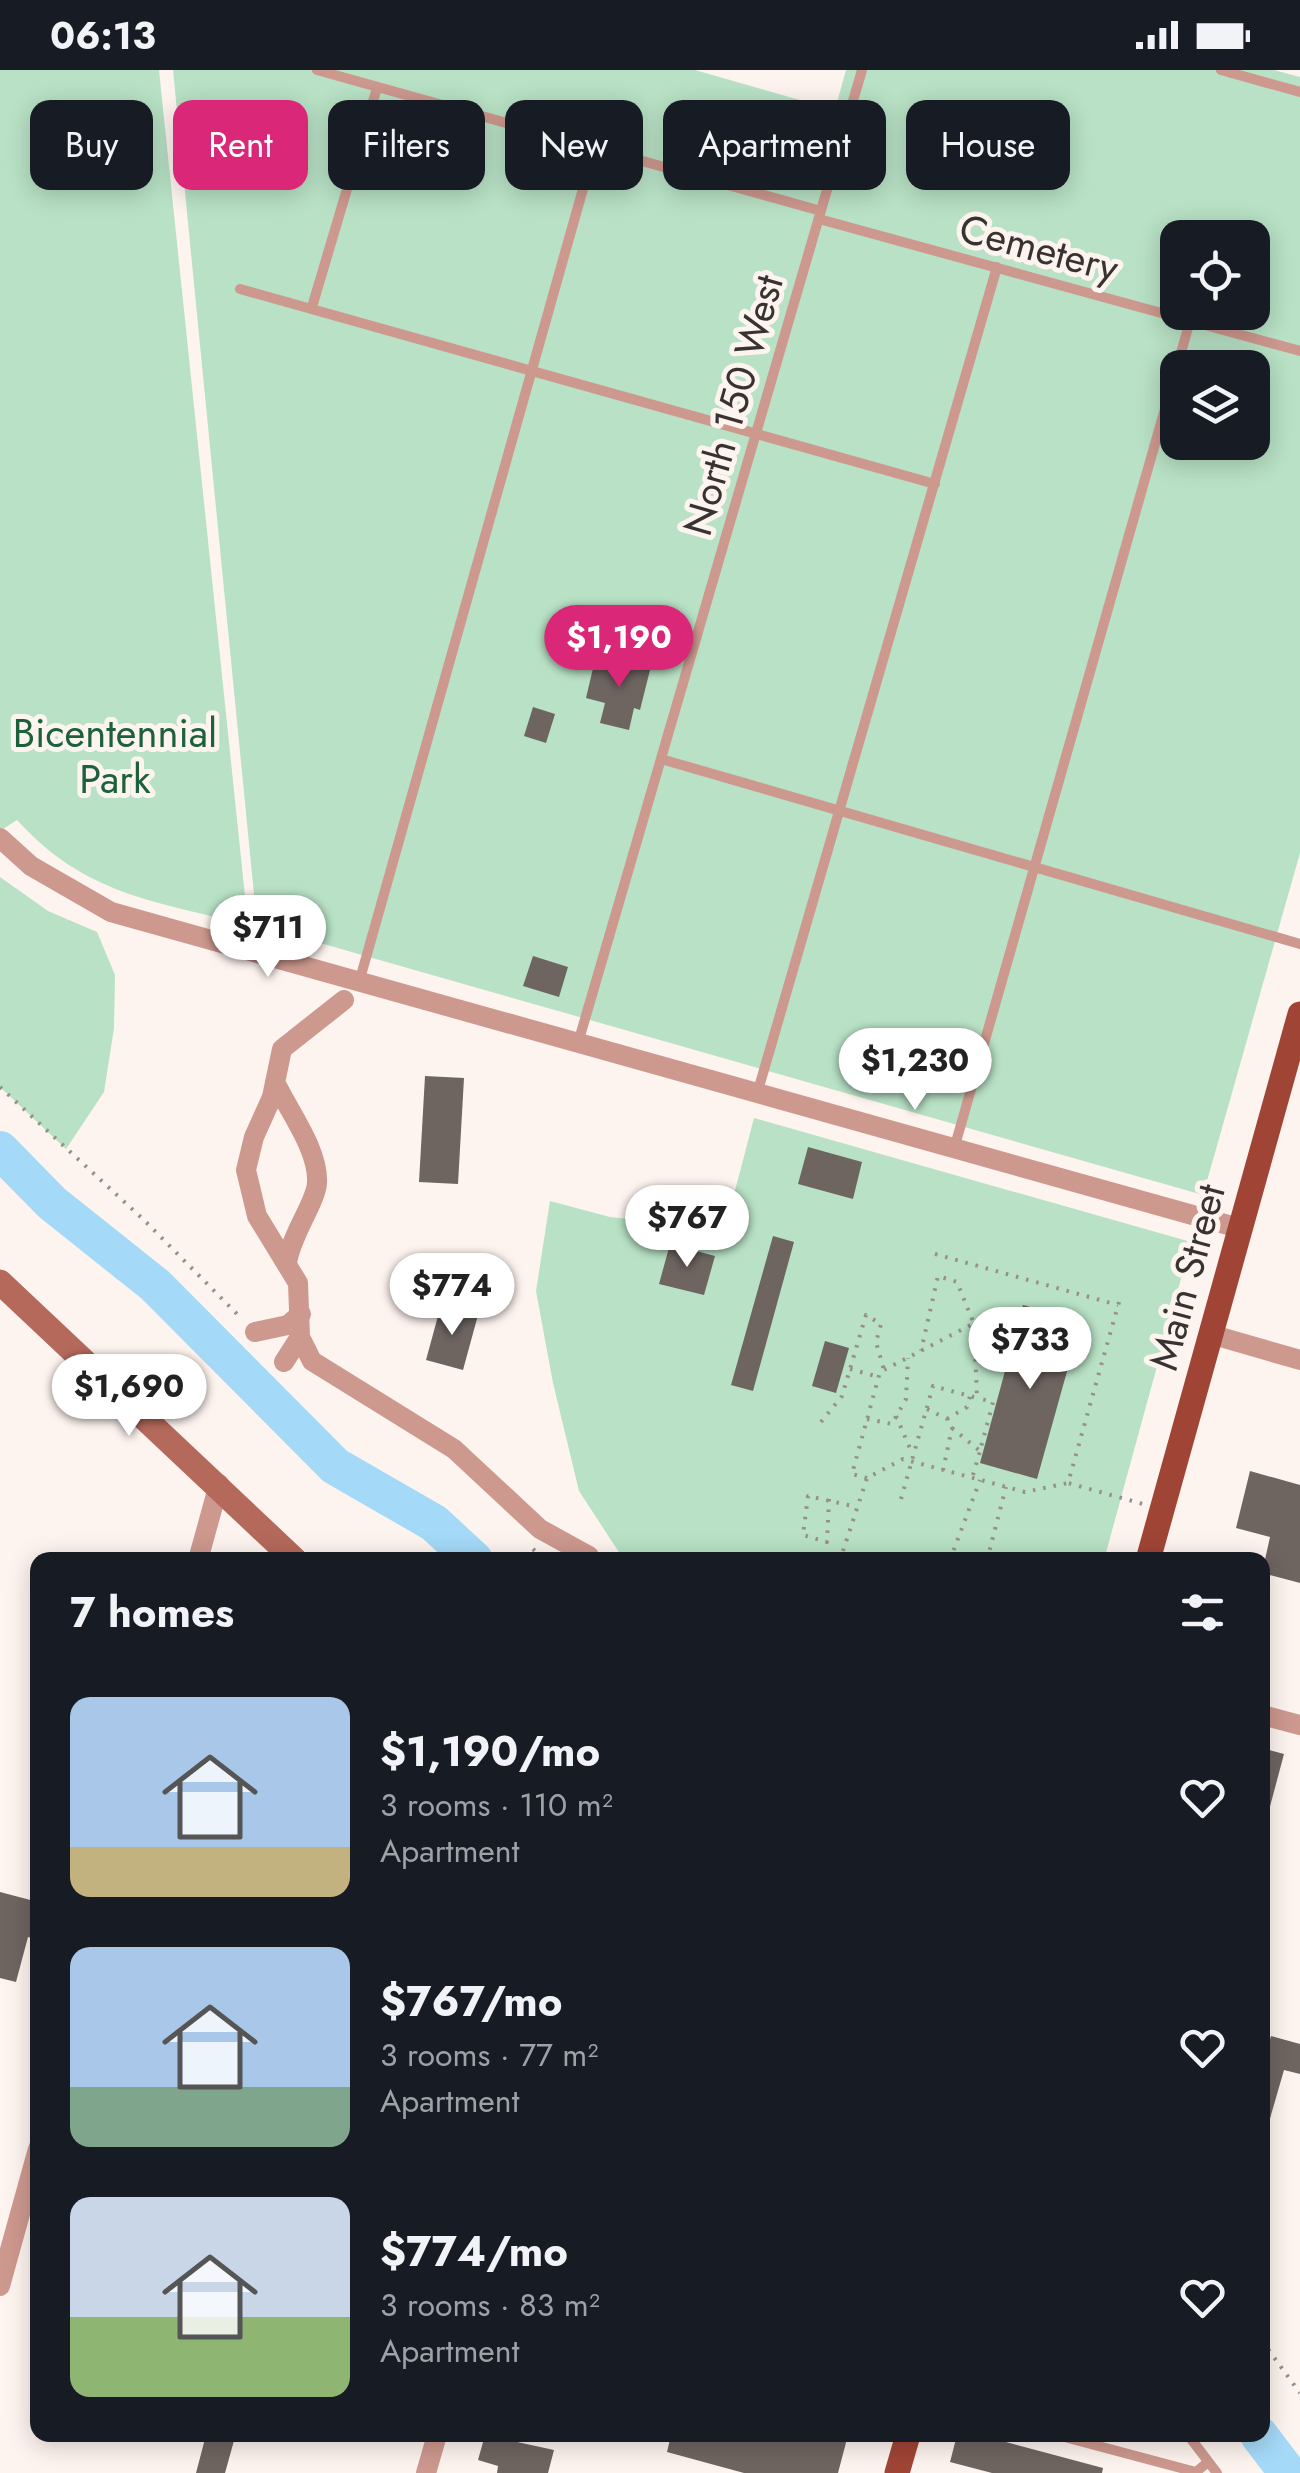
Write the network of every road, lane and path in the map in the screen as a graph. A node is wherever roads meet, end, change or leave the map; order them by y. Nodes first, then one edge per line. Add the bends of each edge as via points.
1 (317, 70) edge
2 (862, 70) edge
3 (1220, 70) edge
4 (377, 88) junction
5 (1300, 92) edge
6 (505, 125) edge
7 (643, 164) edge
8 (583, 190) edge
9 (820, 215) junction
10 (997, 267) junction
11 (240, 288) dead end
12 (312, 306) junction
13 (1160, 312) edge
14 (1187, 330) edge
15 (1225, 330) edge
16 (1300, 351) edge
17 (532, 371) junction
18 (756, 435) junction
19 (935, 484) junction
20 (661, 759) junction
21 (841, 812) junction
22 (0, 838) edge
23 (1032, 870) junction
24 (1300, 944) edge
25 (360, 979) junction
26 (344, 1000) dead end
27 (1300, 1014) edge
28 (578, 1045) junction
29 (275, 1082) junction
30 (756, 1095) junction
31 (954, 1150) junction
32 (1239, 1228) junction
33 (936, 1254) dead end
34 (287, 1262) junction
35 (0, 1282) edge
36 (301, 1314) junction
37 (992, 1314) dead end
38 (974, 1324) junction
39 (255, 1332) dead end
40 (1210, 1334) junction
41 (300, 1337) junction
42 (921, 1351) junction
43 (908, 1358) junction
44 (1300, 1360) edge
45 (284, 1362) dead end
46 (850, 1369) junction
47 (884, 1370) junction
48 (879, 1377) junction
49 (970, 1396) junction
50 (977, 1398) junction
51 (926, 1409) junction
52 (896, 1416) junction
53 (868, 1418) junction
54 (947, 1419) junction
55 (821, 1422) dead end
56 (952, 1428) junction
57 (980, 1451) junction
58 (913, 1459) junction
59 (943, 1470) junction
60 (972, 1477) junction
61 (867, 1478) junction
62 (980, 1480) junction
63 (1068, 1483) junction
64 (218, 1484) junction
65 (1006, 1487) junction
66 (829, 1499) junction
67 (901, 1500) dead end
68 (857, 1507) junction
69 (1162, 1510) junction
70 (843, 1551) dead end
71 (200, 1552) edge
72 (286, 1552) edge
73 (582, 1552) edge
74 (953, 1552) edge
75 (989, 1552) edge
76 (1150, 1552) edge
77 (1270, 1717) edge
78 (1300, 1725) edge
79 (30, 2177) edge
80 (0, 2286) edge
81 (1270, 2352) edge
82 (1300, 2393) edge
83 (435, 2442) edge
84 (906, 2442) edge
85 (1083, 2442) edge
86 (1193, 2442) edge
87 (1208, 2462) junction
88 (426, 2473) edge
89 (898, 2473) edge
90 (1217, 2473) edge

1 - 4 lane, Cemetery
2 - 9 lane, North 150 West
3 - 5 lane
4 - 6 lane, Cemetery
4 - 12 lane
7 - 9 lane, Cemetery
8 - 17 lane
9 - 10 lane, Cemetery
9 - 18 lane, North 150 West
10 - 13 lane, Cemetery
10 - 19 lane
11 - 12 lane
12 - 17 lane
14 - 23 lane
15 - 16 lane, Cemetery
17 - 18 lane
17 - 25 lane
18 - 19 lane
18 - 20 lane, North 150 West
19 - 21 lane
20 - 21 lane
20 - 28 lane, North 150 West
21 - 23 lane
21 - 30 lane
22 - 25 street via 31,866 111,912
23 - 24 lane
23 - 31 lane
25 - 28 street
26 - 29 street via 282,1049
27 - 32 main road, Main Street
28 - 30 street
29 - 34 street via 246,1170 257,1216
29 - 34 street via 318,1184 290,1239
30 - 31 street
31 - 32 street
32 - 40 main road, Main Street
33 - 63 path via 1118,1303
34 - 36 street via 298,1283
35 - 64 main road
36 - 39 street via 288,1325
36 - 41 street
37 - 38 path
38 - 42 path
38 - 42 path via 957,1282 938,1276
38 - 50 path
40 - 44 street
40 - 69 main road, Main Street
41 - 45 street
41 - 73 street via 312,1361 454,1449 540,1529
42 - 43 path
43 - 47 path
43 - 52 path via 906,1398
46 - 47 path via 866,1315 880,1324 876,1342
46 - 48 path
46 - 55 path via 842,1396
47 - 48 path
48 - 53 path
49 - 50 path
49 - 51 path via 933,1386
49 - 54 path via 967,1407
50 - 57 path via 993,1402
51 - 54 path
51 - 58 path
52 - 53 path via 892,1424
52 - 58 path
53 - 61 path via 852,1474
54 - 56 path
56 - 57 path
56 - 59 path
57 - 60 path
58 - 59 path
58 - 61 path
58 - 67 path
59 - 60 path
60 - 62 path
61 - 68 path
62 - 65 path
62 - 74 path
63 - 65 path via 1024,1492
63 - 69 path
64 - 71 street
64 - 72 main road
65 - 75 path
66 - 66 path via 808,1496 803,1535 827,1542
66 - 68 path
68 - 70 path
69 - 76 main road, Main Street
77 - 78 street
79 - 80 street
81 - 82 path
83 - 88 street
84 - 89 main road
85 - 87 lane via 1196,2472
86 - 87 lane
87 - 90 lane

